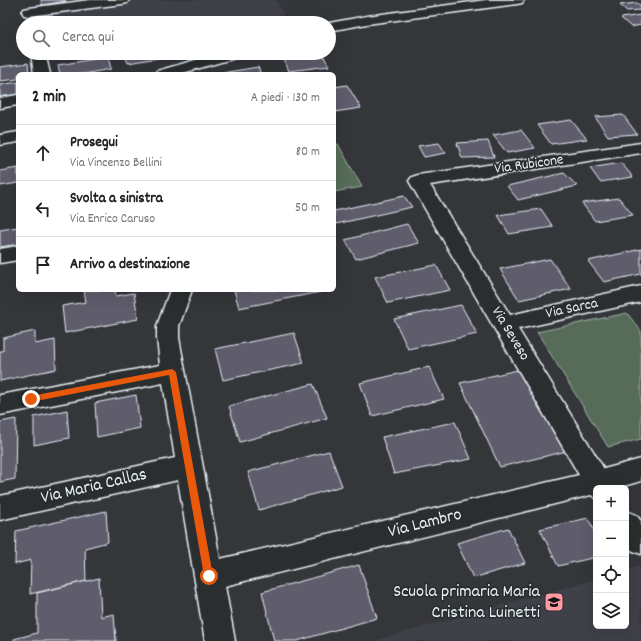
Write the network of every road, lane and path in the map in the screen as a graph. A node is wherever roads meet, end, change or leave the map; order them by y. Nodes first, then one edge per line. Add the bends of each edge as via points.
1 (122, 0) edge
2 (517, 0) edge
3 (29, 12) edge
4 (336, 26) edge
5 (39, 60) edge
6 (212, 60) edge
7 (42, 72) edge
8 (169, 72) edge
9 (16, 100) edge
10 (0, 103) edge
11 (16, 137) edge
12 (0, 140) edge
13 (641, 148) edge
14 (418, 182) joint
15 (16, 253) edge
16 (0, 256) edge
17 (180, 292) edge
18 (641, 294) edge
19 (504, 324) junction
20 (172, 372) junction
21 (0, 405) edge
22 (188, 466) junction
23 (641, 470) edge
24 (599, 485) edge
25 (593, 486) edge
26 (0, 508) edge
27 (629, 527) edge
28 (641, 540) edge
29 (209, 576) junction
30 (220, 641) edge

1 - 3 street
2 - 4 street
5 - 7 street
6 - 8 street
9 - 10 street
11 - 12 street
13 - 14 street, Via Rubicone
14 - 19 street, Via Seveso
15 - 16 street
17 - 20 street via 168,326
18 - 19 street, Via Sarca
19 - 24 street, Via Seveso
20 - 21 street
20 - 22 street
22 - 26 street, Via Maria Callas
22 - 29 street
23 - 24 street, Via Lambro
25 - 29 street, Via Lambro
27 - 28 street
29 - 30 street

